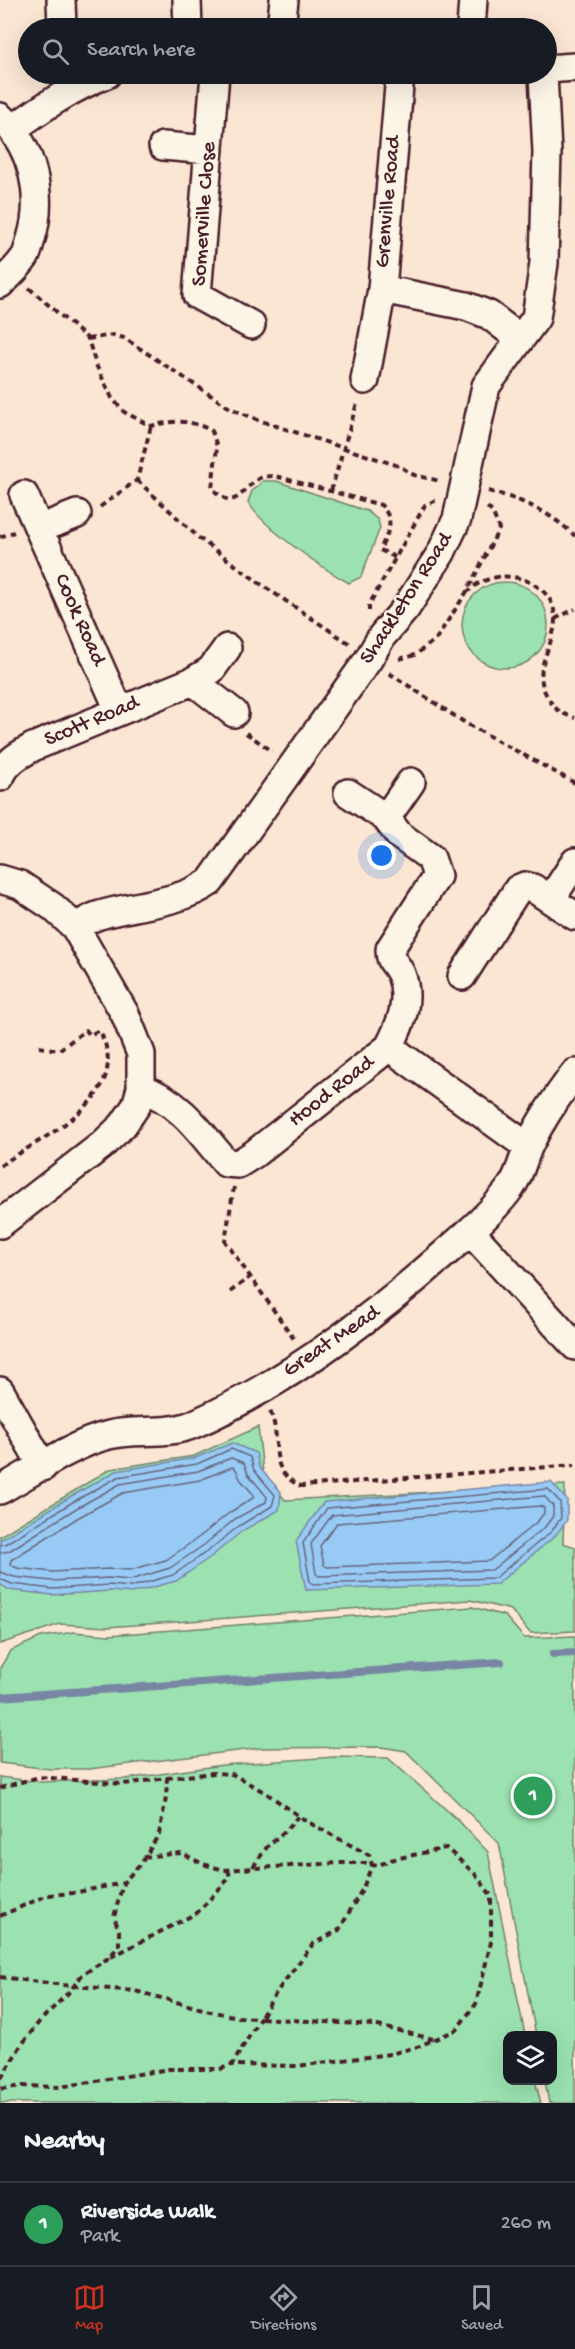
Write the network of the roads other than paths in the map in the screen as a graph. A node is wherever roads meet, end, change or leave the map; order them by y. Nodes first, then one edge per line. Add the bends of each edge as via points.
1 (61, 0) edge
2 (187, 0) edge
3 (284, 0) edge
4 (474, 0) edge
5 (62, 18) edge
6 (188, 18) edge
7 (282, 18) edge
8 (472, 18) edge
9 (575, 67) edge
10 (557, 68) edge
11 (79, 84) edge
12 (214, 84) edge
13 (399, 84) edge
14 (544, 84) edge
15 (7, 123) edge
16 (163, 146) dead end
17 (209, 150) junction
18 (5, 279) edge
19 (382, 289) junction
20 (250, 325) dead end
21 (519, 338) junction
22 (365, 380) road end
23 (24, 495) dead end
24 (77, 514) road end
25 (39, 529) junction
26 (228, 648) dead end
27 (193, 681) junction
28 (119, 710) junction
29 (234, 713) road end
30 (0, 777) edge
31 (411, 782) dead end
32 (348, 793) dead end
33 (386, 818) junction
34 (575, 862) edge
35 (0, 879) edge
36 (550, 899) junction
37 (575, 916) edge
38 (75, 927) junction
39 (462, 976) dead end
40 (389, 1047) junction
41 (575, 1072) edge
42 (141, 1088) junction
43 (528, 1147) junction
44 (0, 1224) edge
45 (470, 1231) junction
46 (575, 1346) edge
47 (0, 1391) edge
48 (43, 1467) junction
49 (0, 1490) edge

1 - 5 street
2 - 6 street
3 - 7 street
4 - 8 street
9 - 10 street
11 - 15 street via 41,109
12 - 17 street, Somerville Close
13 - 19 street, Grenville Road
14 - 21 street, Shackleton Road via 547,152 544,263 536,318
15 - 18 street via 30,160 37,195 35,226 26,255
16 - 17 street
17 - 20 street, Somerville Close via 197,295
19 - 21 street, Grenville Road via 466,306 489,315
19 - 22 street
21 - 38 street, Shackleton Road via 486,386 457,519 441,553 210,882 180,897 99,915
23 - 25 street, Cook Road
24 - 25 street
25 - 28 street, Cook Road
26 - 27 street, Scott Road via 211,670
27 - 28 street, Scott Road
27 - 29 street
28 - 30 street, Scott Road via 15,757
31 - 33 street
32 - 33 street
33 - 40 street via 399,835 431,858 437,876 390,949 390,960 400,973 405,996 402,1023
34 - 36 street
35 - 38 street via 20,885
36 - 37 street
36 - 39 street via 533,888 518,889
38 - 42 street via 125,1014 141,1054
40 - 42 street, Hood Road via 238,1164 226,1163 178,1107
40 - 43 street, Hood Road
41 - 43 street, Great Mead
42 - 44 street via 136,1106 123,1125
43 - 45 street, Great Mead via 512,1186
45 - 46 street
45 - 48 street, Great Mead via 396,1298 245,1398 192,1425 110,1434 84,1443
47 - 48 street
48 - 49 street, Great Mead

